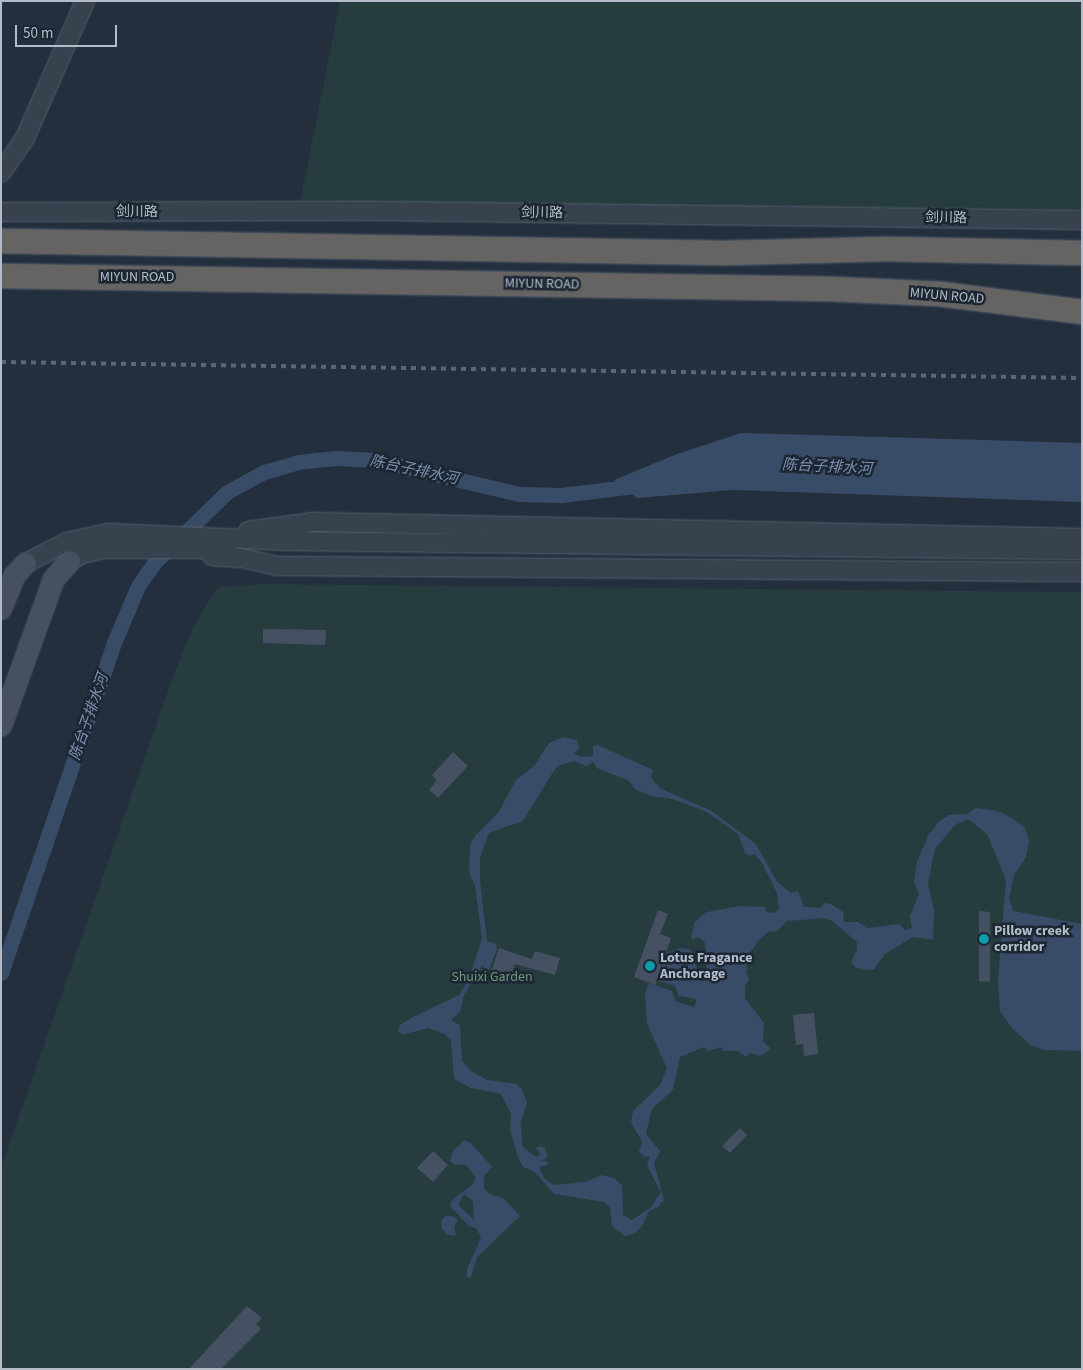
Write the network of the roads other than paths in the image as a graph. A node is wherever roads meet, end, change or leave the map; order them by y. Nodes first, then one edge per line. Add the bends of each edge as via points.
1 (86, 1) edge
2 (1, 173) edge
3 (1, 212) edge
4 (1082, 220) edge
5 (1, 241) edge
6 (1082, 253) edge
7 (1, 276) edge
8 (1082, 312) edge
9 (1082, 538) edge
10 (105, 541) junction
11 (222, 543) junction
12 (1082, 550) edge
13 (1082, 557) edge
14 (70, 561) joint
15 (26, 563) joint
16 (1082, 572) edge
17 (1, 609) edge
18 (1, 726) edge

1 - 2 street via 25,138
3 - 4 street, 剑川路 via 376,211
5 - 6 highway via 725,253 886,249
7 - 8 highway, MIYUN ROAD via 832,288 940,294
9 - 11 street via 314,522 251,531
10 - 11 street
10 - 14 street
10 - 15 street via 59,545
11 - 12 street
11 - 13 street
11 - 16 street via 242,558 277,566
14 - 18 main road via 54,579
15 - 17 main road via 15,575

